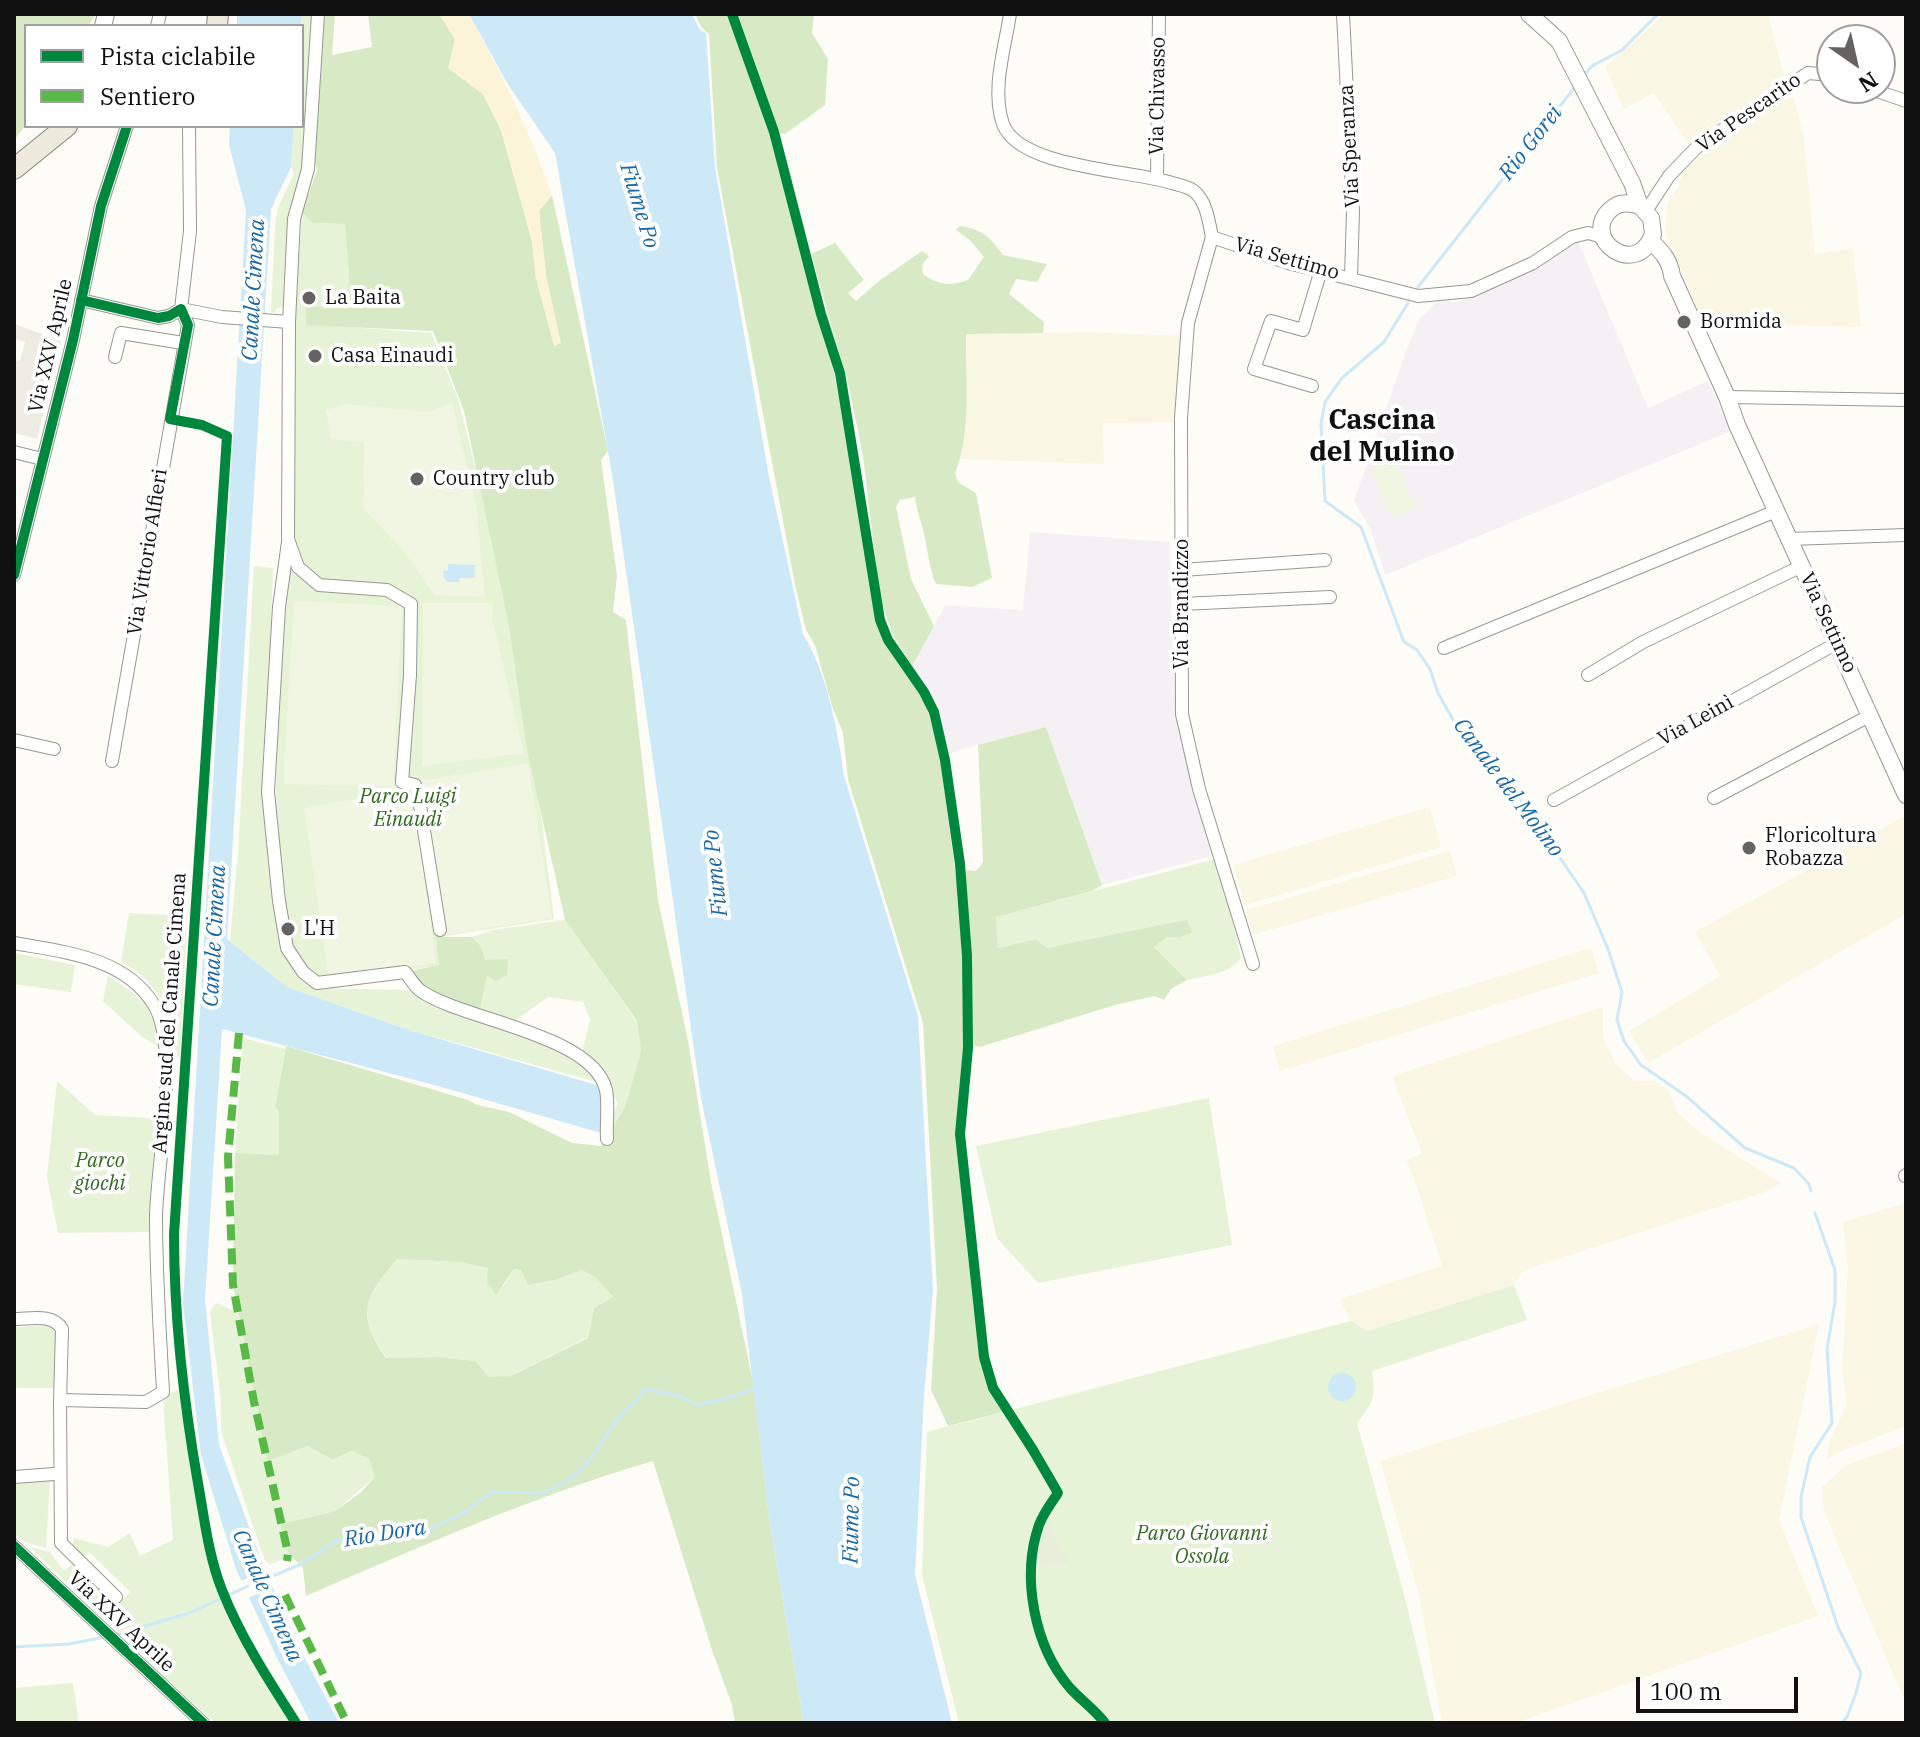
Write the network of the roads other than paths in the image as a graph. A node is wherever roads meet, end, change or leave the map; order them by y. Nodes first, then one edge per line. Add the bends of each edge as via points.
1 (318, 14) edge
2 (1010, 14) edge
3 (1159, 14) edge
4 (1343, 14) edge
5 (1529, 14) edge
6 (1816, 74) edge
7 (45, 128) edge
8 (65, 128) edge
9 (126, 128) edge
10 (183, 128) edge
11 (189, 128) edge
12 (188, 143) junction
13 (1669, 176) junction
14 (1157, 178) junction
15 (1636, 207) junction
16 (1602, 230) junction
17 (1212, 237) junction
18 (1648, 240) junction
19 (1321, 270) junction
20 (1351, 278) junction
21 (81, 300) junction
22 (181, 309) junction
23 (289, 322) junction
24 (183, 343) junction
25 (115, 357) dead end
26 (1312, 386) dead end
27 (1727, 397) junction
28 (1906, 400) edge
29 (14, 452) edge
30 (42, 459) junction
31 (1776, 511) junction
32 (1906, 535) edge
33 (288, 539) junction
34 (1789, 539) junction
35 (1325, 560) dead end
36 (1802, 566) junction
37 (1182, 570) junction
38 (14, 575) edge
39 (1330, 597) dead end
40 (1182, 604) junction
41 (1837, 643) junction
42 (1444, 648) dead end
43 (1588, 675) dead end
44 (1871, 715) junction
45 (14, 740) edge
46 (54, 749) dead end
47 (112, 761) dead end
48 (1906, 795) edge
49 (1714, 798) dead end
50 (1554, 800) dead end
51 (440, 930) dead end
52 (14, 943) edge
53 (1253, 964) dead end
54 (607, 1139) dead end
55 (14, 1319) edge
56 (60, 1400) junction
57 (54, 1474) dead end
58 (14, 1477) edge
59 (14, 1546) edge
60 (116, 1597) dead end
61 (203, 1723) edge

1 - 23 street via 308,169 294,219
2 - 14 street, Via Settimo via 998,87 1002,122 1018,144 1037,155
3 - 14 street, Via Chivasso
4 - 20 street, Via Speranza via 1353,211
5 - 15 street via 1559,41 1624,170
6 - 13 street, Via Pescarito via 1782,88 1697,147
7 - 8 main road via 14,169
9 - 21 street, Via XXV Aprile via 101,206
10 - 12 street, Via Vittorio Alfieri
11 - 12 street, Via Vittorio Alfieri
12 - 22 street, Via Vittorio Alfieri via 192,194
13 - 15 street, Via Pescarito
13 - 18 street
14 - 17 street, Via Settimo via 1195,191
15 - 16 street via 1610,210
15 - 18 street
16 - 18 street via 1606,245 1621,254
16 - 20 street, Via Settimo via 1581,227 1533,263 1471,291 1418,296
17 - 19 street, Via Settimo
17 - 37 street, Via Brandizzo via 1188,323 1181,418
18 - 27 street, Via Settimo via 1653,257 1672,276
19 - 20 street, Via Settimo
19 - 26 street via 1303,330 1271,321 1254,369
21 - 22 street via 158,318
21 - 30 street, Via XXV Aprile
22 - 23 street
22 - 24 street, Via Vittorio Alfieri via 188,325
23 - 33 street
24 - 25 street via 121,333
24 - 47 street, Via Vittorio Alfieri
27 - 28 street
27 - 31 street, Via Settimo
29 - 30 street
30 - 38 street, Via XXV Aprile
31 - 34 street, Via Settimo
31 - 42 street
32 - 34 street
33 - 51 street via 298,567 319,585 387,590 411,604 402,782 415,785 418,793
33 - 54 street via 268,792 287,948 317,983 405,972 420,991 507,1022 595,1066 606,1090
34 - 36 street, Via Settimo
35 - 37 street
36 - 41 street, Via Settimo
36 - 43 street via 1643,642
37 - 40 street, Via Brandizzo
39 - 40 street
40 - 53 street, Via Brandizzo via 1182,714 1199,789
41 - 44 street, Via Settimo
41 - 50 street, Via Leinì
44 - 48 street, Via Settimo
44 - 49 street
45 - 46 street
52 - 56 street via 113,965 154,1004 162,1025 165,1070 156,1213 163,1392 146,1402
55 - 56 street, Via XXV Aprile via 59,1323
56 - 60 street, Via XXV Aprile via 61,1543
57 - 58 street
59 - 61 street, Via XXV Aprile

